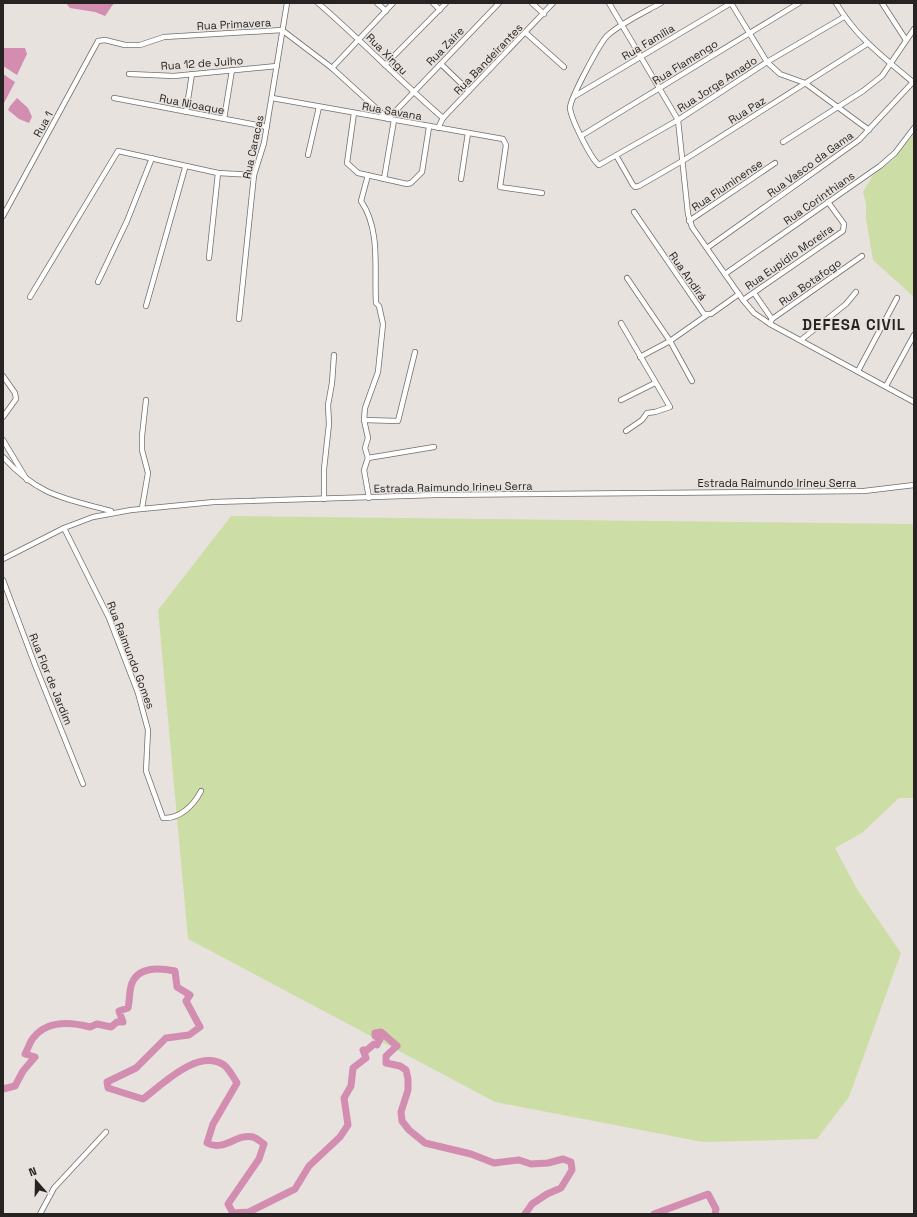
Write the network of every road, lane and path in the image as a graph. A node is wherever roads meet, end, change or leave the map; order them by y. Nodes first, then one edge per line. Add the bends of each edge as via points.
1 (287, 3) edge
2 (318, 3) edge
3 (377, 3) edge
4 (393, 3) edge
5 (433, 3) edge
6 (446, 3) edge
7 (499, 3) edge
8 (532, 3) edge
9 (553, 3) edge
10 (609, 3) edge
11 (660, 3) edge
12 (731, 3) edge
13 (799, 3) edge
14 (836, 3) edge
15 (882, 3) edge
16 (440, 10) junction
17 (386, 11) junction
18 (544, 14) junction
19 (844, 17) junction
20 (622, 25) junction
21 (914, 28) edge
22 (282, 30) junction
23 (526, 33) junction
24 (748, 34) junction
25 (359, 39) junction
26 (906, 40) junction
27 (98, 41) joint
28 (867, 44) junction
29 (642, 57) junction
30 (767, 62) junction
31 (440, 64) junction
32 (892, 64) junction
33 (385, 65) junction
34 (277, 66) junction
35 (564, 67) dead end
36 (332, 68) junction
37 (232, 70) junction
38 (129, 74) dead end
39 (192, 74) junction
40 (805, 83) junction
41 (913, 83) edge
42 (661, 87) junction
43 (469, 91) junction
44 (413, 93) junction
45 (573, 97) junction
46 (114, 98) dead end
47 (272, 98) junction
48 (319, 106) junction
49 (836, 107) junction
50 (186, 112) junction
51 (354, 113) junction
52 (443, 118) junction
53 (224, 119) junction
54 (388, 119) junction
55 (394, 120) junction
56 (678, 120) junction
57 (429, 126) junction
58 (267, 127) junction
59 (438, 128) junction
60 (914, 128) edge
61 (869, 130) junction
62 (468, 133) junction
63 (581, 136) junction
64 (783, 142) dead end
65 (308, 155) dead end
66 (616, 157) junction
67 (152, 158) junction
68 (684, 160) junction
69 (775, 164) dead end
70 (185, 168) junction
71 (218, 173) junction
72 (368, 175) junction
73 (254, 176) junction
74 (384, 179) junction
75 (461, 179) dead end
76 (542, 193) dead end
77 (828, 202) junction
78 (634, 212) dead end
79 (3, 216) edge
80 (689, 221) junction
81 (707, 248) junction
82 (862, 256) dead end
83 (209, 258) dead end
84 (725, 274) junction
85 (626, 278) dead end
86 (98, 282) dead end
87 (856, 292) dead end
88 (754, 293) junction
89 (740, 294) junction
90 (30, 297) dead end
91 (897, 298) dead end
92 (743, 300) junction
93 (146, 306) dead end
94 (707, 315) junction
95 (239, 319) dead end
96 (771, 322) junction
97 (621, 323) dead end
98 (914, 335) edge
99 (801, 340) junction
100 (670, 341) junction
101 (415, 352) dead end
102 (334, 355) dead end
103 (640, 357) junction
104 (858, 372) junction
105 (3, 376) edge
106 (692, 381) dead end
107 (655, 383) junction
108 (886, 386) junction
109 (146, 400) dead end
110 (621, 400) dead end
111 (913, 400) edge
112 (3, 417) edge
113 (364, 420) junction
114 (626, 431) dead end
115 (3, 440) edge
116 (434, 447) dead end
117 (3, 457) edge
118 (368, 458) junction
119 (28, 481) junction
120 (914, 485) edge
121 (369, 498) junction
122 (324, 500) junction
123 (142, 508) junction
124 (113, 512) junction
125 (64, 528) junction
126 (3, 559) edge
127 (3, 580) edge
128 (83, 784) dead end
129 (201, 791) dead end
130 (106, 1132) dead end
131 (40, 1214) edge

1 - 22 street, Rua Caracas
2 - 25 street, Rua Xingu
3 - 17 street
4 - 17 street
5 - 16 street
6 - 16 street
7 - 31 street, Rua Zaire
8 - 18 street
9 - 18 street, Rua Bandeirantes
10 - 20 street
11 - 20 street
12 - 24 street
12 - 29 street, Rua Família
13 - 24 street, Rua Flamengo
14 - 19 street
15 - 26 street
16 - 33 street
17 - 25 street
18 - 23 street, Rua Bandeirantes
19 - 28 street
19 - 30 street, Rua Jorge Amado
20 - 29 street
20 - 45 street via 604,39
21 - 26 street
22 - 27 street, Rua Primavera via 164,37 140,44 125,45 108,40
22 - 34 street, Rua Caracas
22 - 36 street, Rua Primavera
23 - 35 street
23 - 43 street, Rua Bandeirantes
24 - 30 street
24 - 42 street, Rua Flamengo
25 - 33 street, Rua Xingu
25 - 36 street
26 - 32 street
27 - 79 street, Rua 1
28 - 32 street
28 - 40 street, Rua Paz
29 - 42 street
29 - 45 street, Rua Família
30 - 40 street via 780,74
30 - 56 street, Rua Jorge Amado
31 - 43 street
31 - 44 street, Rua Zaire
32 - 41 street
32 - 49 street via 875,82
33 - 44 street, Rua Xingu
34 - 37 street, Rua 12 de Julho
34 - 47 street, Rua Caracas
36 - 54 street, Rua Primavera
37 - 39 street, Rua 12 de Julho
37 - 53 street
38 - 39 street, Rua 12 de Julho
39 - 50 street
40 - 49 street
40 - 68 street, Rua Paz
41 - 61 street, Rua Vasco da Gama
42 - 56 street
42 - 63 street, Rua Flamengo
43 - 52 street, Rua Bandeirantes
44 - 52 street, Rua Xingu
44 - 54 street, Rua Zaire
45 - 63 street via 571,112
46 - 50 street, Rua Nioaque
47 - 48 street, Rua Savana
47 - 58 street, Rua Caracas
48 - 51 street, Rua Savana
48 - 65 street
49 - 61 street
49 - 64 street
50 - 53 street, Rua Nioaque
51 - 54 street, Rua Savana
51 - 72 street via 347,163 358,173
52 - 59 street, Rua Bandeirantes
53 - 58 street, Rua Nioaque
54 - 55 street, Rua Savana
55 - 57 street, Rua Savana
55 - 74 street
56 - 66 street, Rua Jorge Amado
56 - 68 street
57 - 59 street, Rua Savana
57 - 74 street via 422,170 415,180 409,184
58 - 73 street, Rua Caracas
59 - 62 street, Rua Savana
60 - 77 street, Rua Corinthians via 884,163
61 - 81 street, Rua Vasco da Gama via 859,140
62 - 75 street
62 - 76 street, Rua Savana via 503,139 506,145 500,187
63 - 66 street, Rua Jorge Amado via 599,165
66 - 68 street, Rua Paz via 635,187
67 - 70 street
67 - 86 street
67 - 90 street via 118,151
68 - 80 street
69 - 80 street, Rua Fluminense
70 - 71 street
70 - 93 street
71 - 73 street
71 - 83 street
72 - 74 street
72 - 113 street via 361,201 367,210 376,253 376,303 383,324 378,372 365,408
73 - 95 street, Rua Caracas
77 - 84 street, Rua Corinthians
77 - 88 street, Rua Eupídio Moreira via 845,227 843,231
78 - 94 street, Rua Andirá
80 - 81 street
81 - 84 street
82 - 96 street, Rua Botafogo
84 - 89 street
85 - 100 street
87 - 99 street via 846,304
88 - 92 street, Rua Eupídio Moreira
88 - 96 street
89 - 92 street
89 - 94 street, Rua Andirá
91 - 104 street
92 - 96 street via 754,313
94 - 100 street
96 - 99 street
97 - 103 street
98 - 108 street
99 - 104 street
100 - 103 street
100 - 106 street
101 - 113 street via 398,421
102 - 122 street via 328,405
103 - 107 street
104 - 108 street
105 - 112 street via 15,393 16,399
107 - 110 street
107 - 114 street via 670,407 647,412 642,420
108 - 111 street
109 - 123 street via 142,450 148,473
113 - 118 street via 368,438
115 - 119 street
116 - 118 street
117 - 119 street
118 - 121 street via 364,470
119 - 124 street via 53,495
120 - 121 street, Estrada Raimundo Irineu Serra via 864,491
121 - 122 street, Estrada Raimundo Irineu Serra
122 - 123 street, Estrada Raimundo Irineu Serra via 214,502
123 - 124 street, Estrada Raimundo Irineu Serra
124 - 125 street, Estrada Raimundo Irineu Serra
125 - 126 street, Estrada Raimundo Irineu Serra
125 - 129 street, Rua Raimundo Gomes via 109,618 138,693 148,730 146,770 162,817 172,817 187,810
127 - 128 street, Rua Flor de Jardim
130 - 131 street via 54,1188

